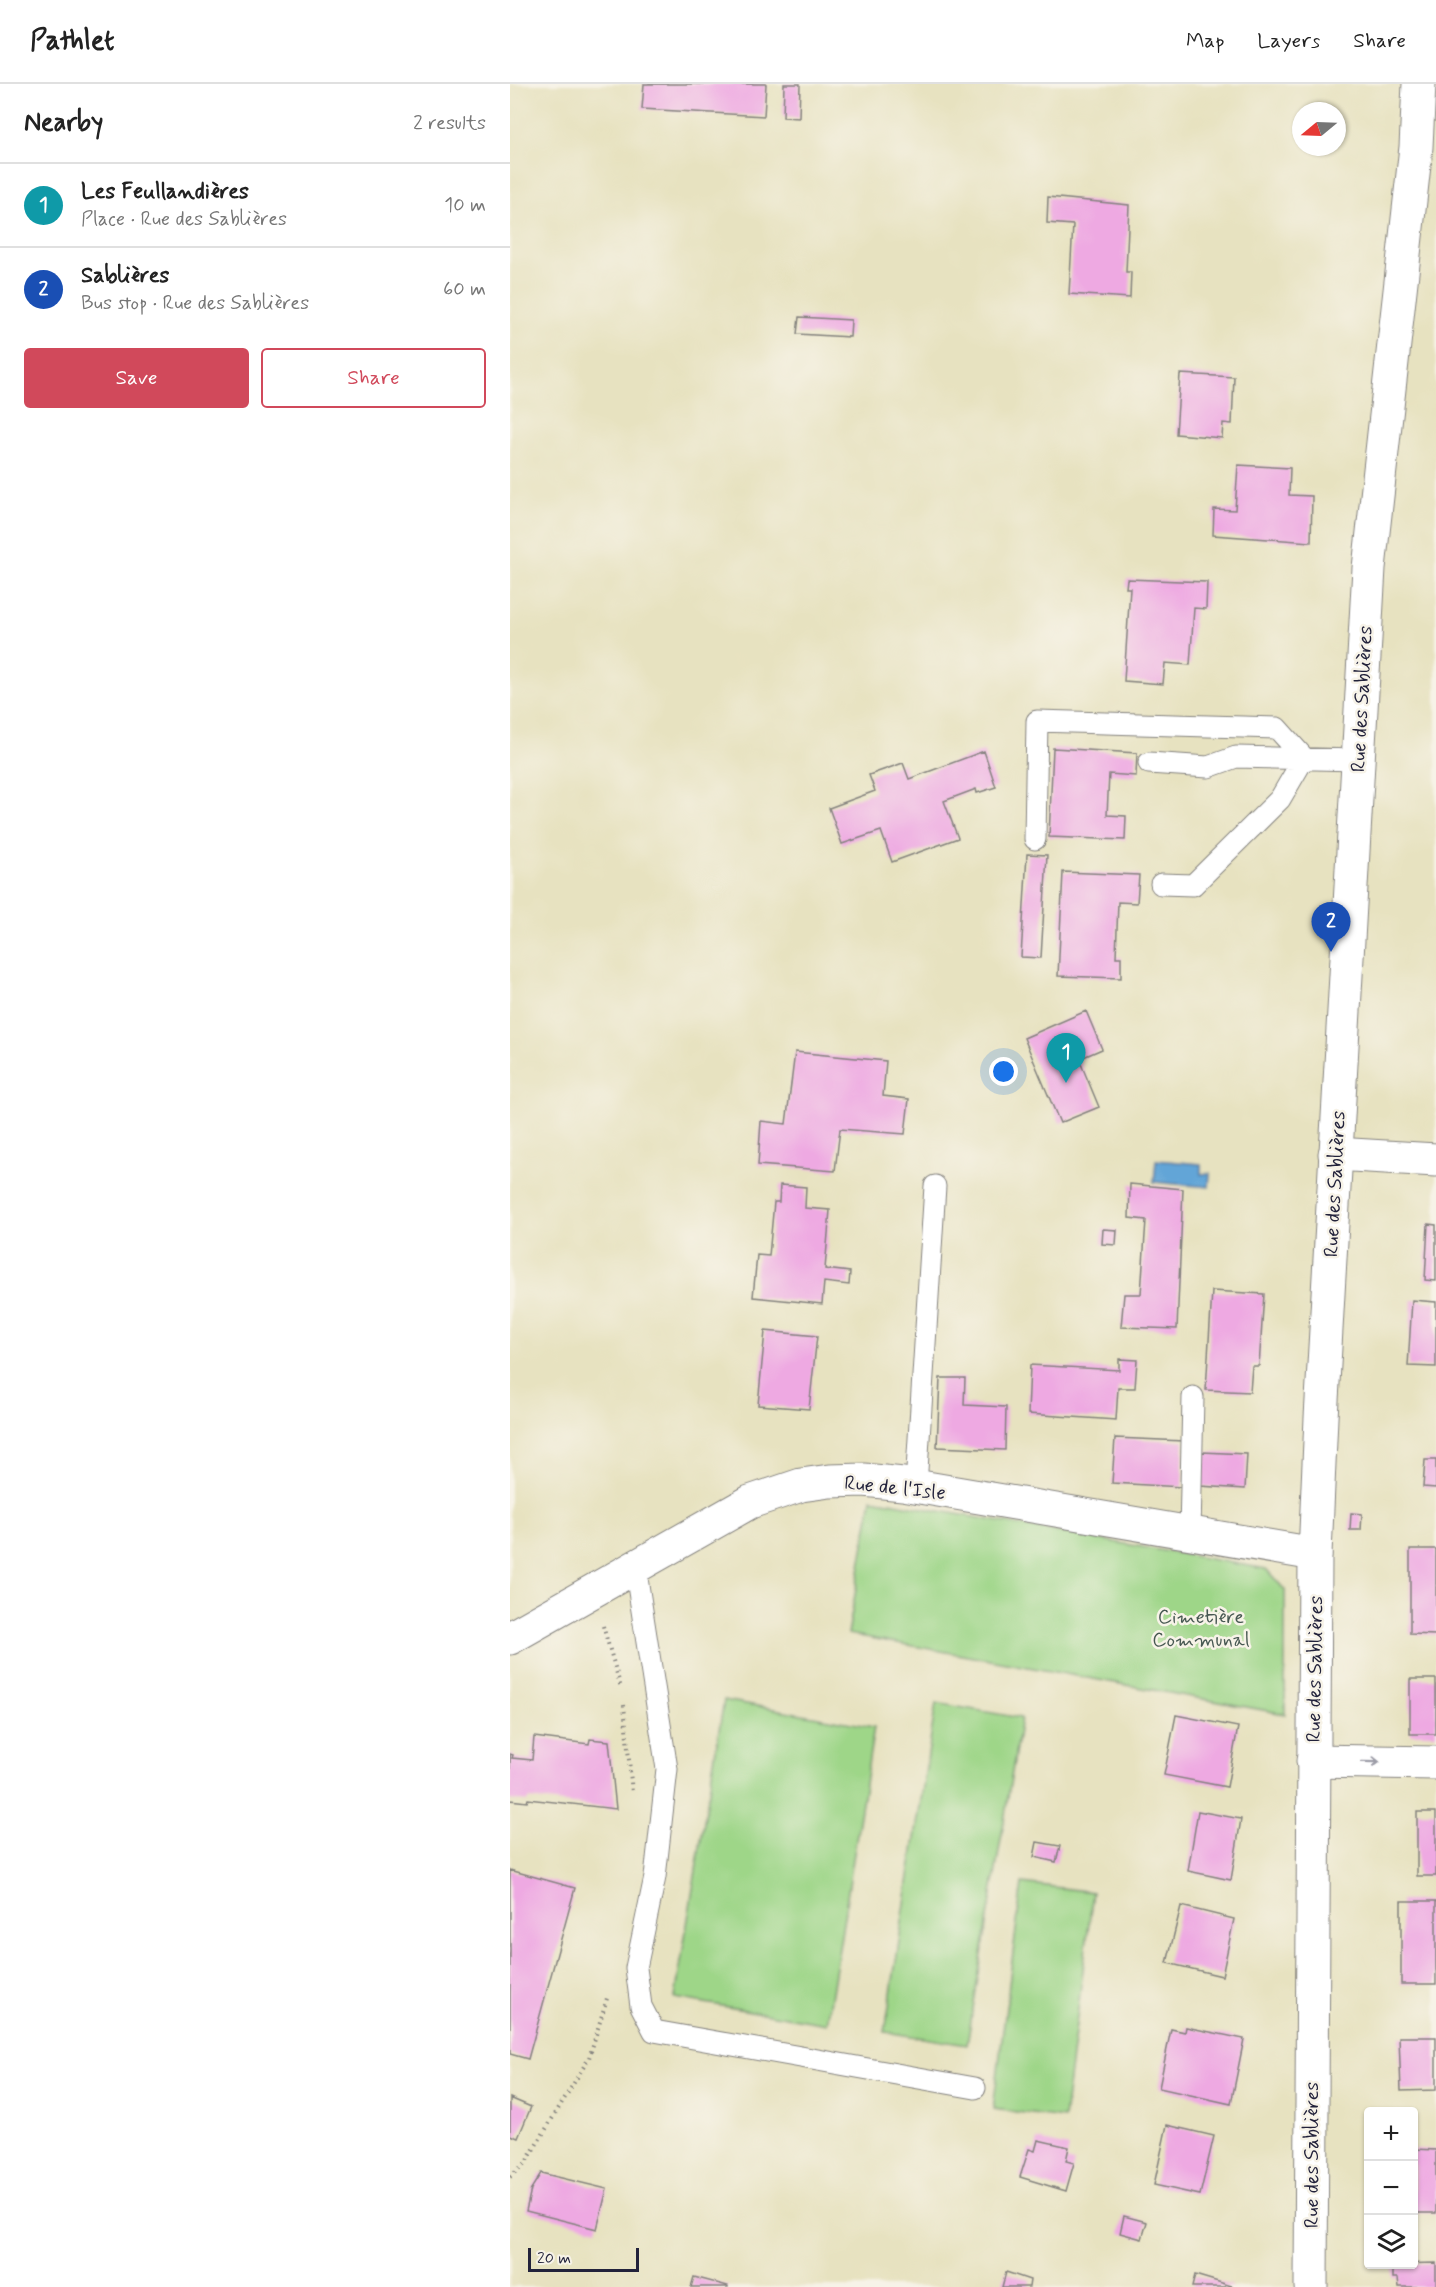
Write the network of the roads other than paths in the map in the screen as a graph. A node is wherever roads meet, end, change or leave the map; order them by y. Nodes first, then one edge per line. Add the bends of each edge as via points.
1 (1419, 84) edge
2 (1304, 758) junction
3 (1357, 760) junction
4 (1149, 763) dead end
5 (1035, 839) dead end
6 (1161, 885) dead end
7 (1335, 1154) junction
8 (1436, 1160) edge
9 (935, 1186) dead end
10 (1193, 1397) dead end
11 (916, 1486) junction
12 (1190, 1533) junction
13 (1315, 1554) junction
14 (635, 1566) junction
15 (510, 1638) edge
16 (1313, 1761) junction
17 (1436, 1763) edge
18 (975, 2088) dead end
19 (1311, 2287) edge

1 - 3 street, Rue des Sablières via 1416,147 1369,568
2 - 3 lane
2 - 4 lane via 1236,757 1208,767
2 - 5 lane via 1277,728 1037,721
2 - 6 lane via 1280,799 1193,885
3 - 7 street, Rue des Sablières
7 - 8 street
7 - 13 street, Rue des Sablières
9 - 11 lane
10 - 12 lane
11 - 12 street, Rue de l'Isle
11 - 14 street, Rue de l'Isle via 830,1481 773,1493 722,1515
12 - 13 street, Rue de l'Isle
13 - 16 street, Rue des Sablières
14 - 15 street, Rue de l'Isle
14 - 18 lane via 667,1769 655,1876 636,1968 641,2006 654,2031
16 -> 17 street
16 - 19 street, Rue des Sablières

